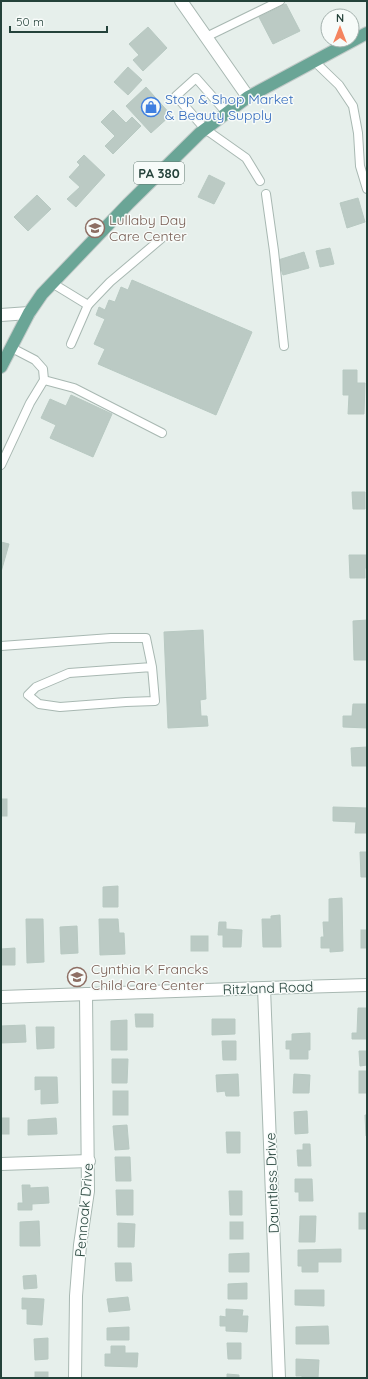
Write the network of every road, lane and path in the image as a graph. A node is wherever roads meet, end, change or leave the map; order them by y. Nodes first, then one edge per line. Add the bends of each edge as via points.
1 (181, 1) edge
2 (280, 1) edge
3 (367, 33) edge
4 (206, 37) junction
5 (314, 62) junction
6 (248, 97) junction
7 (226, 112) junction
8 (205, 129) junction
9 (260, 181) dead end
10 (367, 189) edge
11 (266, 194) dead end
12 (162, 238) dead end
13 (52, 283) junction
14 (88, 305) junction
15 (29, 313) junction
16 (1, 315) edge
17 (71, 344) dead end
18 (284, 346) dead end
19 (10, 347) junction
20 (1, 367) edge
21 (44, 380) junction
22 (162, 434) dead end
23 (1, 465) edge
24 (1, 646) edge
25 (152, 668) junction
26 (367, 985) edge
27 (264, 988) junction
28 (86, 994) junction
29 (1, 997) edge
30 (89, 1161) junction
31 (1, 1164) edge
32 (75, 1378) edge
33 (279, 1378) edge

1 - 4 street
2 - 4 lane
3 - 5 main road, PA 380
4 - 6 street
5 - 6 main road, PA 380
5 - 10 lane via 339,85 353,106 360,166
6 - 7 main road, PA 380
7 - 8 main road, PA 380
7 - 8 lane via 196,78 176,96
8 - 9 lane via 246,158
8 - 13 main road, PA 380 via 133,198
11 - 18 lane
12 - 14 lane via 110,282
13 - 14 lane
13 - 15 main road, PA 380
14 - 17 lane
15 - 16 street
15 - 19 main road, PA 380
19 - 20 main road, PA 380
19 - 21 lane via 35,360 44,369
21 - 22 lane via 74,388
21 - 23 lane via 30,403
24 - 25 lane via 146,638
25 - 25 lane via 155,701 60,707 39,704 28,695 36,687 69,673
26 - 27 street, Ritzland Road
27 - 28 street, Ritzland Road
27 - 33 street, Dauntless Drive
28 - 29 street, Ritzland Road
28 - 30 street, Pennoak Drive
30 - 31 street
30 - 32 street, Pennoak Drive via 76,1296

